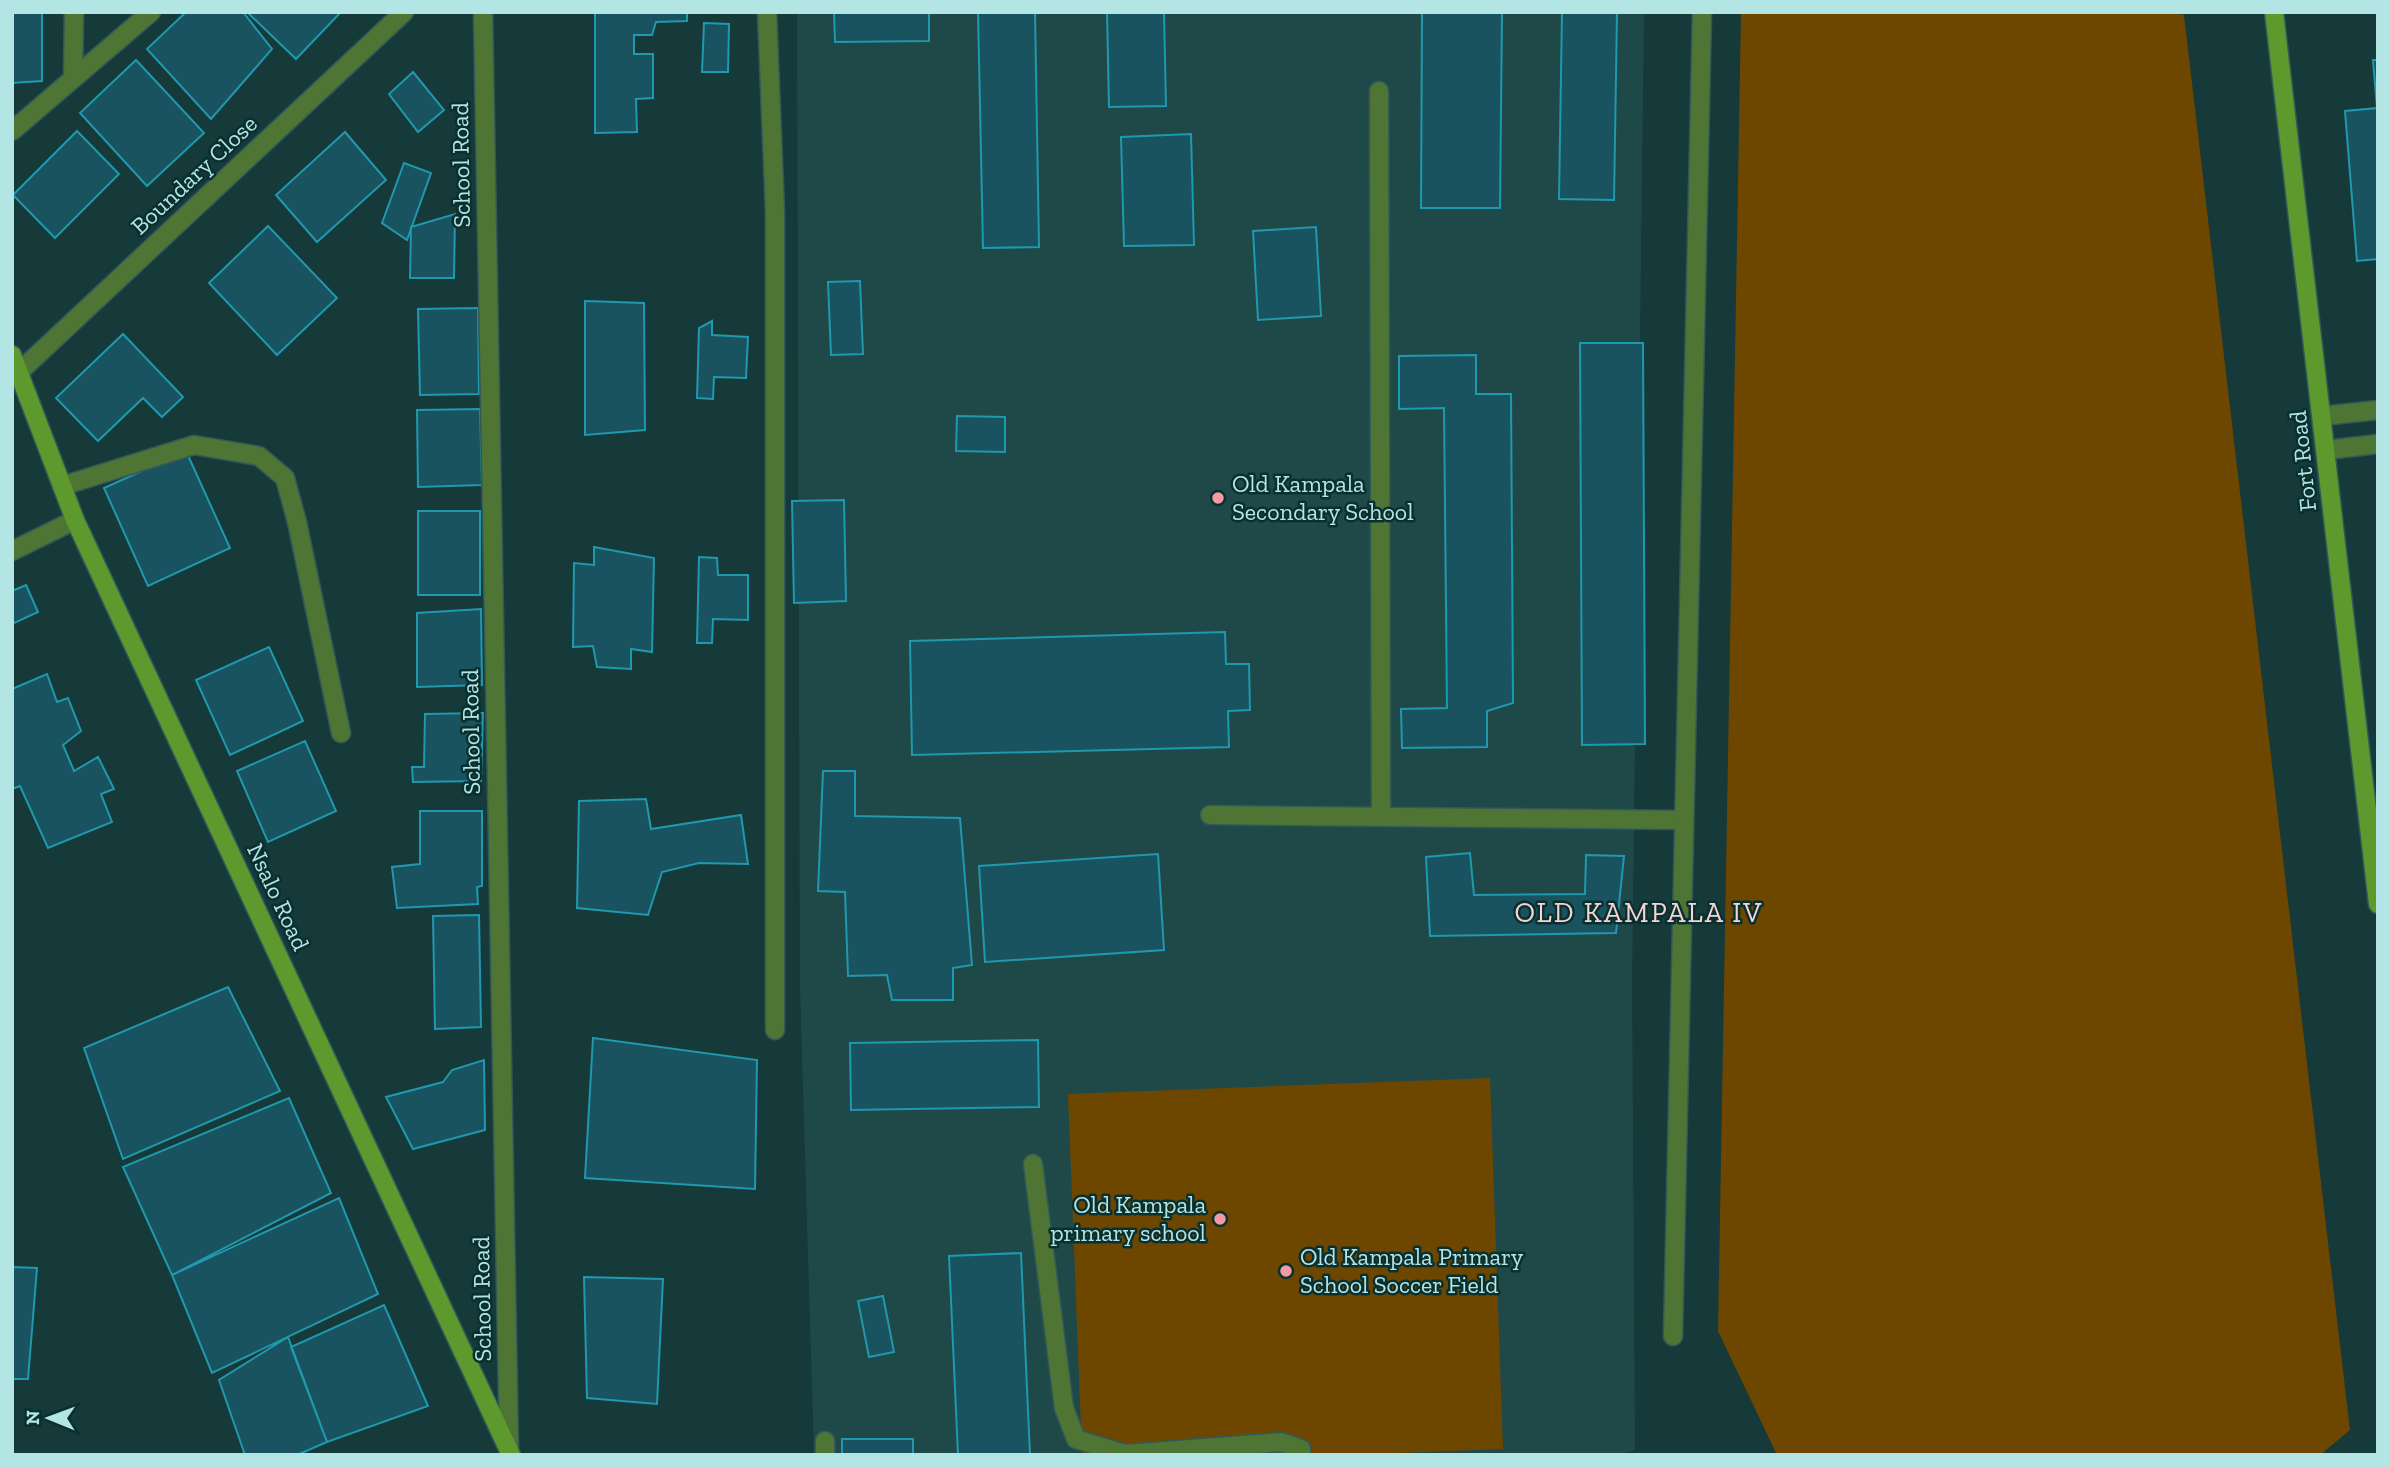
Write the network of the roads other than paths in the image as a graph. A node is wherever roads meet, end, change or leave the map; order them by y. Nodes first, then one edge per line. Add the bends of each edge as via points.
1 (74, 12) edge
2 (151, 12) edge
3 (404, 12) edge
4 (483, 12) edge
5 (767, 12) edge
6 (1702, 12) edge
7 (2274, 12) edge
8 (73, 79) junction
9 (1379, 91) dead end
10 (12, 131) edge
11 (12, 355) edge
12 (18, 373) junction
13 (2378, 410) edge
14 (2322, 416) junction
15 (2378, 444) edge
16 (2326, 450) junction
17 (62, 486) junction
18 (75, 520) junction
19 (12, 551) edge
20 (341, 733) dead end
21 (1210, 815) dead end
22 (1381, 817) junction
23 (1684, 820) junction
24 (2378, 904) edge
25 (775, 1030) dead end
26 (1033, 1164) dead end
27 (1673, 1336) dead end
28 (510, 1452) edge
29 (1301, 1455) edge

1 - 8 street
2 - 8 street
3 - 12 street, Boundary Close
4 - 28 street, School Road
5 - 25 street via 775,212
6 - 23 street
7 - 14 main road, Fort Road
8 - 10 street
9 - 22 street
11 - 12 main road, Nsalo Road
12 - 17 main road, Nsalo Road
13 - 14 street
14 - 16 main road, Fort Road
15 - 16 street
16 - 24 main road, Fort Road
17 - 18 main road, Nsalo Road
17 - 20 street via 194,445 259,456 285,478
18 - 19 street
18 - 28 main road, Nsalo Road
21 - 22 street
22 - 23 street
23 - 27 street
26 - 29 street via 1064,1408 1076,1438 1125,1454 1281,1442 1301,1449

